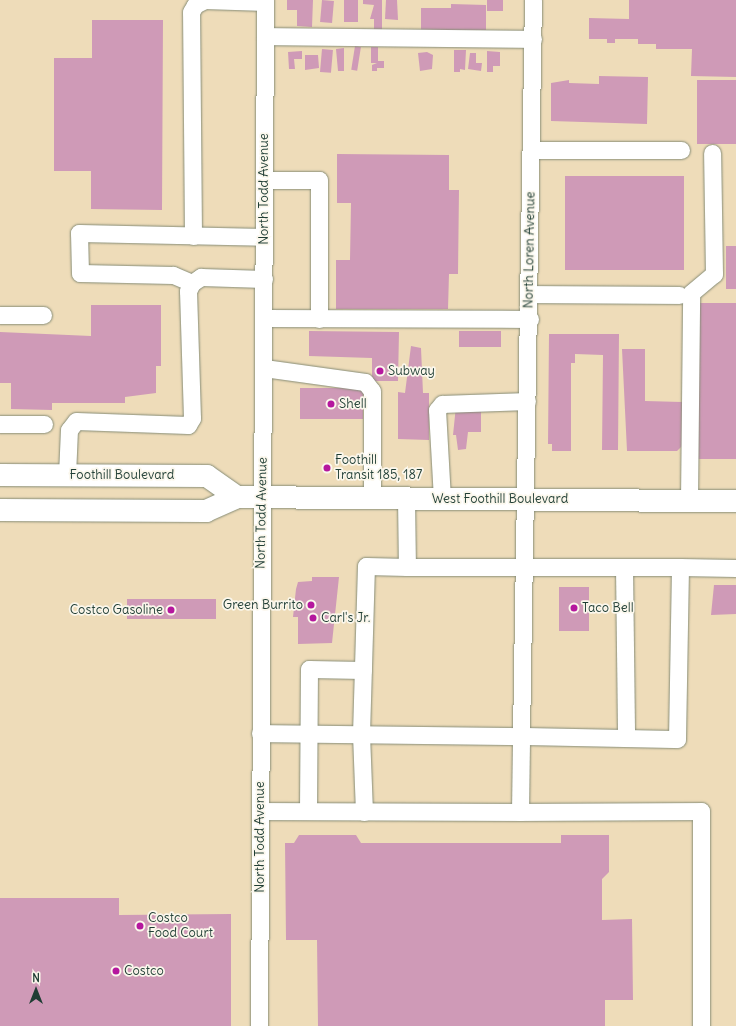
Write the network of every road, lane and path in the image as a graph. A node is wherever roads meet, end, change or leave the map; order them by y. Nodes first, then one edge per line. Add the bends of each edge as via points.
1 (533, 0) edge
2 (265, 1) edge
3 (192, 2) edge
4 (265, 36) junction
5 (533, 39) junction
6 (532, 150) junction
7 (681, 150) dead end
8 (712, 153) dead end
9 (264, 180) junction
10 (193, 236) junction
11 (264, 237) junction
12 (264, 279) junction
13 (192, 283) junction
14 (530, 294) junction
15 (679, 295) dead end
16 (0, 315) edge
17 (43, 315) dead end
18 (264, 318) junction
19 (319, 319) junction
20 (530, 320) junction
21 (264, 368) junction
22 (527, 401) junction
23 (0, 424) edge
24 (44, 424) dead end
25 (0, 475) edge
26 (67, 475) junction
27 (237, 497) junction
28 (264, 498) junction
29 (372, 498) junction
30 (406, 498) junction
31 (442, 499) junction
32 (524, 499) junction
33 (689, 500) junction
34 (736, 501) edge
35 (0, 510) edge
36 (407, 567) junction
37 (624, 567) junction
38 (680, 567) junction
39 (523, 568) junction
40 (736, 568) edge
41 (363, 670) junction
42 (260, 733) junction
43 (308, 734) junction
44 (362, 734) junction
45 (521, 736) junction
46 (626, 738) junction
47 (260, 811) junction
48 (308, 811) junction
49 (364, 812) junction
50 (520, 812) junction
51 (259, 1026) edge
52 (701, 1026) edge

1 - 5 street, North Loren Avenue
2 - 3 street
2 - 4 street, North Todd Avenue
3 - 10 street
4 - 5 street
4 - 9 street, North Todd Avenue
5 - 6 street, North Loren Avenue
6 - 7 street
6 - 14 street, North Loren Avenue
8 - 33 street via 714,274 691,293
9 - 11 street, North Todd Avenue
9 - 19 street via 319,180
10 - 11 street
10 - 13 street via 79,233 80,273 173,275
11 - 12 street, North Todd Avenue
12 - 13 street via 202,278
12 - 18 street, North Todd Avenue
13 - 26 street via 188,291 192,418 188,425 76,421 68,430
14 - 15 street
14 - 20 street, North Loren Avenue
16 - 17 street
18 - 19 street
18 - 21 street, North Todd Avenue
19 - 20 street
20 - 22 street, North Loren Avenue
21 - 28 street, North Todd Avenue
21 - 29 street via 365,382 372,391
22 - 31 street via 442,404 437,410
22 - 32 street, North Loren Avenue
23 - 24 street
25 - 26 main road, Foothill Boulevard
26 - 27 main road, Foothill Boulevard via 208,476
27 - 28 main road
27 - 35 main road via 206,511
28 - 29 main road, West Foothill Boulevard
28 - 42 street, North Todd Avenue
29 - 30 main road, West Foothill Boulevard
30 - 31 main road, West Foothill Boulevard
30 - 36 street
31 - 32 main road, West Foothill Boulevard
32 - 33 main road, West Foothill Boulevard
32 - 39 street, North Loren Avenue
33 - 34 main road, West Foothill Boulevard
36 - 39 street
36 - 41 street via 366,566
37 - 38 street
37 - 39 street
37 - 46 street
38 - 40 street
38 - 46 street via 677,739
39 - 45 street, North Loren Avenue
41 - 43 street via 309,669
41 - 44 street
42 - 43 street
42 - 47 street, North Todd Avenue
43 - 44 street
43 - 48 street
44 - 45 street
44 - 49 street
45 - 46 street
45 - 50 street, North Loren Avenue
47 - 48 street
47 - 51 street, North Todd Avenue
48 - 49 street
49 - 50 street
50 - 52 street via 701,811

